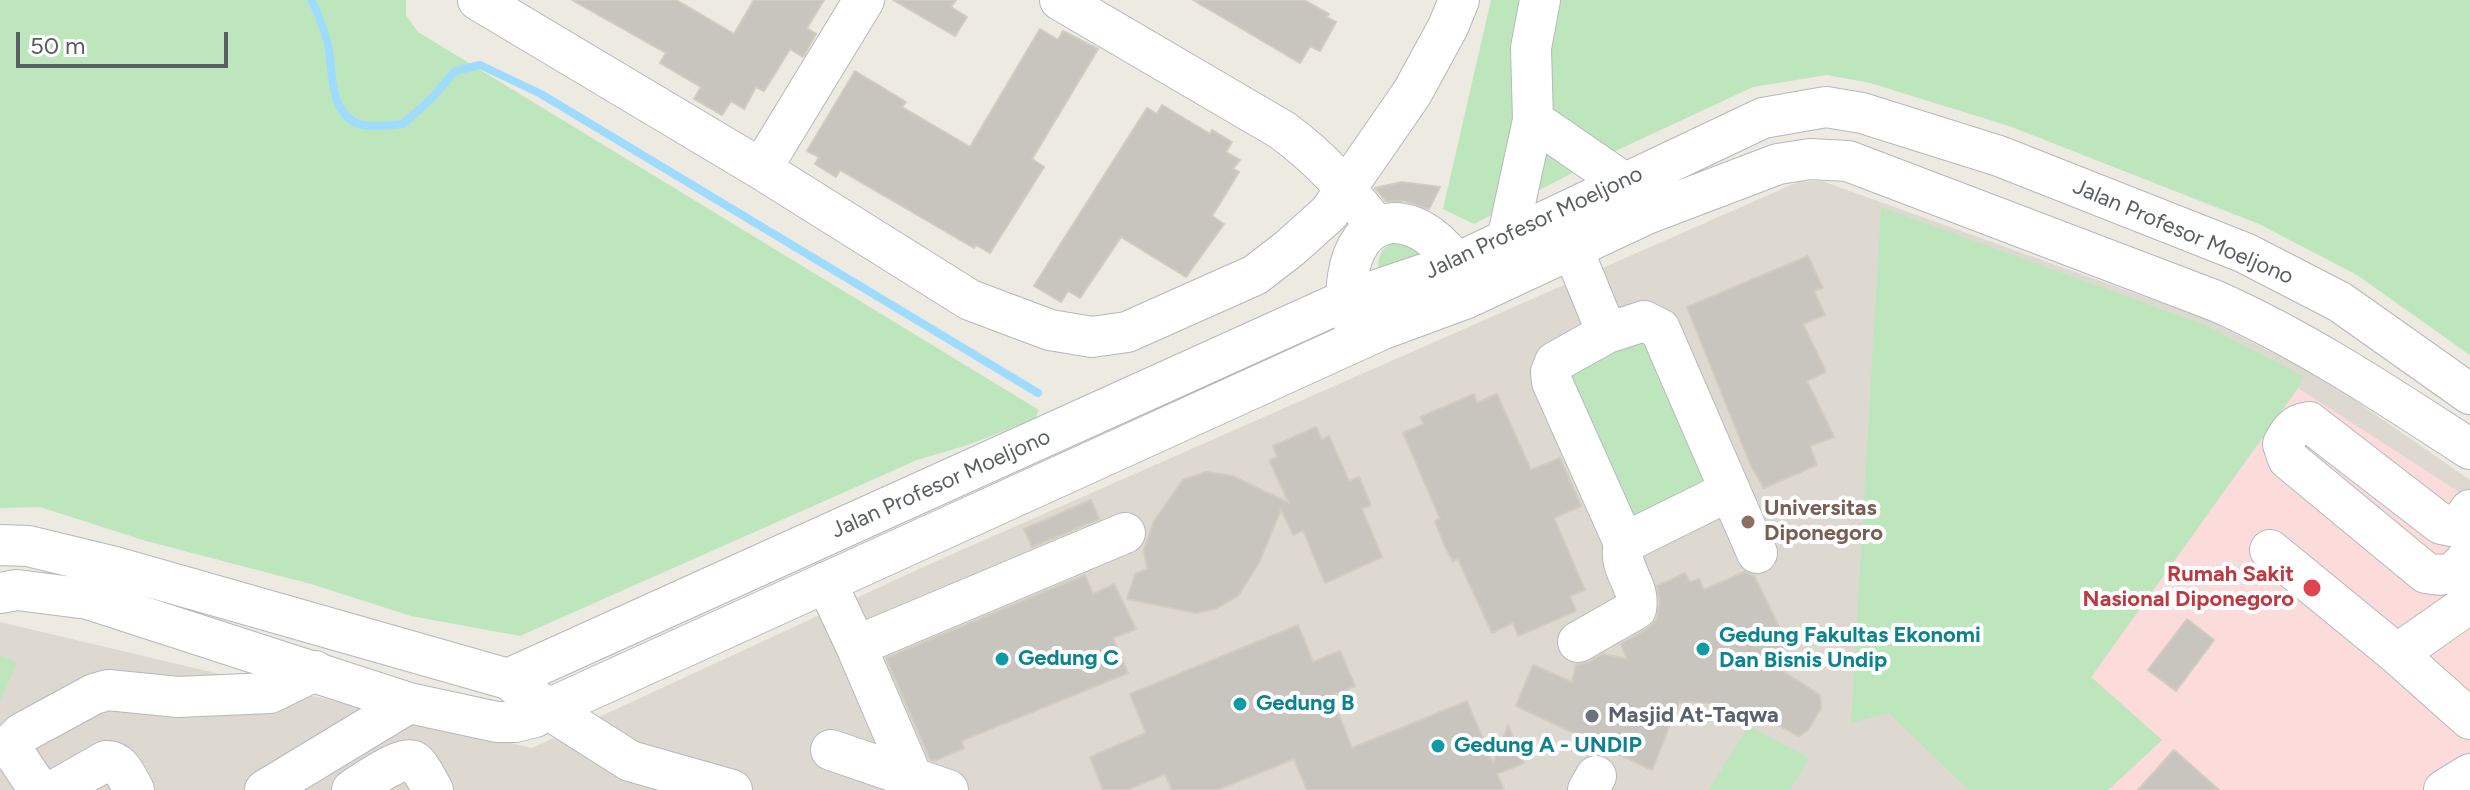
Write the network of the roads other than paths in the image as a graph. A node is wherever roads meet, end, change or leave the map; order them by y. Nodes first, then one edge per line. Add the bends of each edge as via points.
1 (478, 0) edge
2 (864, 0) edge
3 (1060, 0) edge
4 (1459, 0) edge
5 (1540, 0) edge
6 (1533, 120) junction
7 (761, 169) junction
8 (1623, 182) junction
9 (1346, 187) junction
10 (1649, 213) junction
11 (1377, 227) junction
12 (1507, 240) junction
13 (1573, 250) junction
14 (1462, 280) junction
15 (1344, 301) junction
16 (1607, 333) junction
17 (1362, 339) junction
18 (2470, 394) edge
19 (2470, 449) edge
20 (1729, 491) junction
21 (2470, 510) edge
22 (1125, 533) dead end
23 (9, 538) edge
24 (1624, 543) junction
25 (2270, 550) dead end
26 (1757, 553) dead end
27 (2470, 555) edge
28 (826, 582) junction
29 (0, 593) edge
30 (2470, 603) edge
31 (1578, 642) dead end
32 (856, 646) junction
33 (2397, 654) junction
34 (315, 671) junction
35 (508, 679) junction
36 (409, 703) junction
37 (548, 709) junction
38 (2470, 719) edge
39 (831, 750) dead end
40 (2470, 774) edge
41 (322, 776) edge
42 (931, 784) edge
43 (39, 790) edge
44 (55, 790) edge
45 (134, 790) edge
46 (265, 790) edge
47 (352, 790) edge
48 (433, 790) edge
49 (732, 790) edge
50 (2444, 790) edge

1 - 7 street
2 - 7 street
3 - 9 street via 1282,130
4 - 9 street via 1412,93
5 - 6 street via 1531,48
6 - 8 street
6 - 12 street
7 - 9 street via 970,300 1050,330 1092,337 1127,332 1255,275 1329,213
8 - 10 street
8 - 12 street, Jalan Profesor Moeljono
8 - 18 street, Jalan Profesor Moeljono via 1763,118 1826,107 1862,113 1999,156 2245,253 2340,302
9 - 11 street
10 - 13 street
10 - 19 street via 1778,164 1848,161 2263,322
11 - 14 street via 1410,224 1431,235
11 - 15 street via 1360,241 1351,259
12 - 14 street, Jalan Profesor Moeljono
13 - 14 street
13 - 16 street
14 - 15 street, Jalan Profesor Moeljono
14 - 17 street
15 - 17 street
15 - 35 street, Jalan Profesor Moeljono
16 - 20 street via 1644,321 1660,329
16 - 24 street via 1555,362 1551,372
17 - 28 street
20 - 24 street
20 - 26 street
21 - 27 street via 2451,526 2441,524 2309,422 2299,423 2283,444 2288,459 2426,573 2443,577
22 - 32 street
23 - 35 street
24 - 31 street via 1621,555 1638,598 1636,609
25 - 33 street
28 - 32 street
28 - 37 street
29 - 34 street via 17,590 88,599
30 - 33 street
32 - 42 street
33 - 38 street
34 - 36 street
34 - 43 street via 270,693 94,694 15,740 13,751
35 - 37 street
36 - 37 street via 497,722 535,717
36 - 41 street
37 - 49 street via 630,761
39 - 42 street
40 - 50 street
41 - 46 street
44 - 45 street via 112,760
47 - 48 street via 408,759

